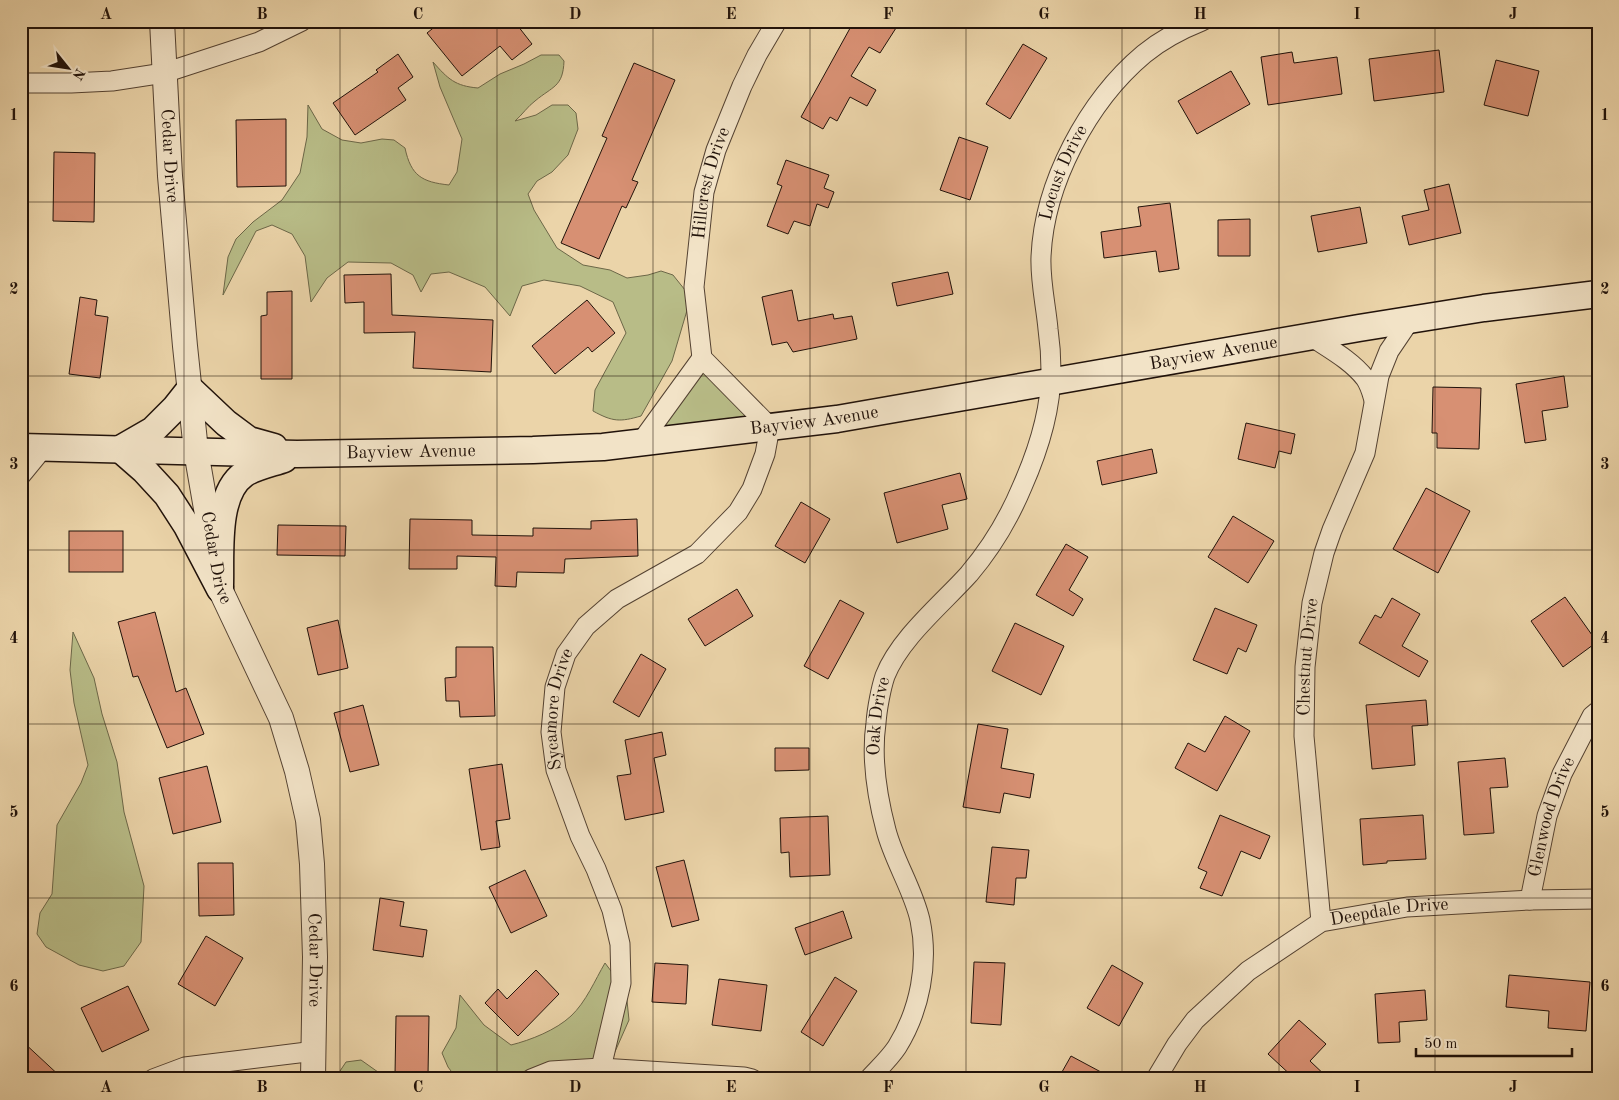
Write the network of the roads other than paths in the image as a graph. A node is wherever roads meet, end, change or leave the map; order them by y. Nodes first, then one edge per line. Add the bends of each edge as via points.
1 (162, 21) edge
2 (302, 21) edge
3 (777, 21) edge
4 (1202, 21) edge
5 (164, 73) junction
6 (21, 83) edge
7 (1598, 294) edge
8 (1410, 320) junction
9 (1312, 337) junction
10 (702, 358) junction
11 (1050, 381) junction
12 (190, 389) junction
13 (1374, 400) junction
14 (770, 427) junction
15 (641, 442) junction
16 (32, 447) edge
17 (120, 449) junction
18 (196, 451) junction
19 (297, 454) junction
20 (21, 475) edge
21 (220, 589) junction
22 (1598, 711) edge
23 (1598, 899) edge
24 (1530, 900) junction
25 (1321, 922) junction
26 (315, 1052) junction
27 (601, 1068) junction
28 (314, 1078) edge
29 (153, 1079) edge
30 (531, 1079) edge
31 (752, 1079) edge
32 (869, 1079) edge
33 (1156, 1079) edge

1 - 5 street, Cedar Drive
2 - 5 street via 259,42
3 - 10 street, Hillcrest Drive via 742,86 716,150 704,192 694,287
4 - 11 street, Locust Drive via 1145,53 1111,87 1072,144 1052,193 1042,232 1040,262 1049,336
5 - 6 street via 112,81
5 - 12 street, Cedar Drive
7 - 8 main road, Bayview Avenue
8 - 9 main road, Bayview Avenue
8 - 13 street, Chestnut Drive via 1388,351
9 - 11 main road, Bayview Avenue
9 - 13 street, Chestnut Drive via 1359,371 1366,379
10 - 14 street
10 - 15 street
11 - 14 main road, Bayview Avenue via 837,419
11 - 32 street, Oak Drive via 1047,413 1015,505 971,572 904,643 885,676 876,724 874,760 877,788 886,832 920,919 922,977 916,1009 896,1049
12 - 17 main road via 153,430
12 - 18 street, Cedar Drive
12 - 19 main road via 226,424 249,440
13 - 25 street, Chestnut Drive via 1365,453 1324,554 1308,633 1304,736
14 - 15 main road, Bayview Avenue
14 - 27 street, Sycamore Drive via 765,454 752,489 738,512 697,554 617,600 586,626 566,654 555,687 551,732 556,770 612,910 620,944 621,983
15 - 19 main road, Bayview Avenue via 533,450
16 - 17 main road, Bayview Avenue
16 - 20 street
17 - 18 main road, Bayview Avenue
17 - 21 main road via 168,495
18 - 19 main road, Bayview Avenue
18 - 21 street, Cedar Drive
19 - 21 main road via 244,474 233,486 227,497 221,527
21 - 26 street, Cedar Drive via 281,718 308,820 315,948
22 - 24 street, Glenwood Drive via 1592,716 1559,782 1547,816
23 - 24 street, Deepdale Drive
24 - 25 street, Deepdale Drive via 1407,907
25 - 33 street, Deepdale Drive via 1248,971 1195,1020
26 - 28 street, Cedar Drive
26 - 29 street via 185,1067
27 - 30 street via 551,1072
27 - 31 street

